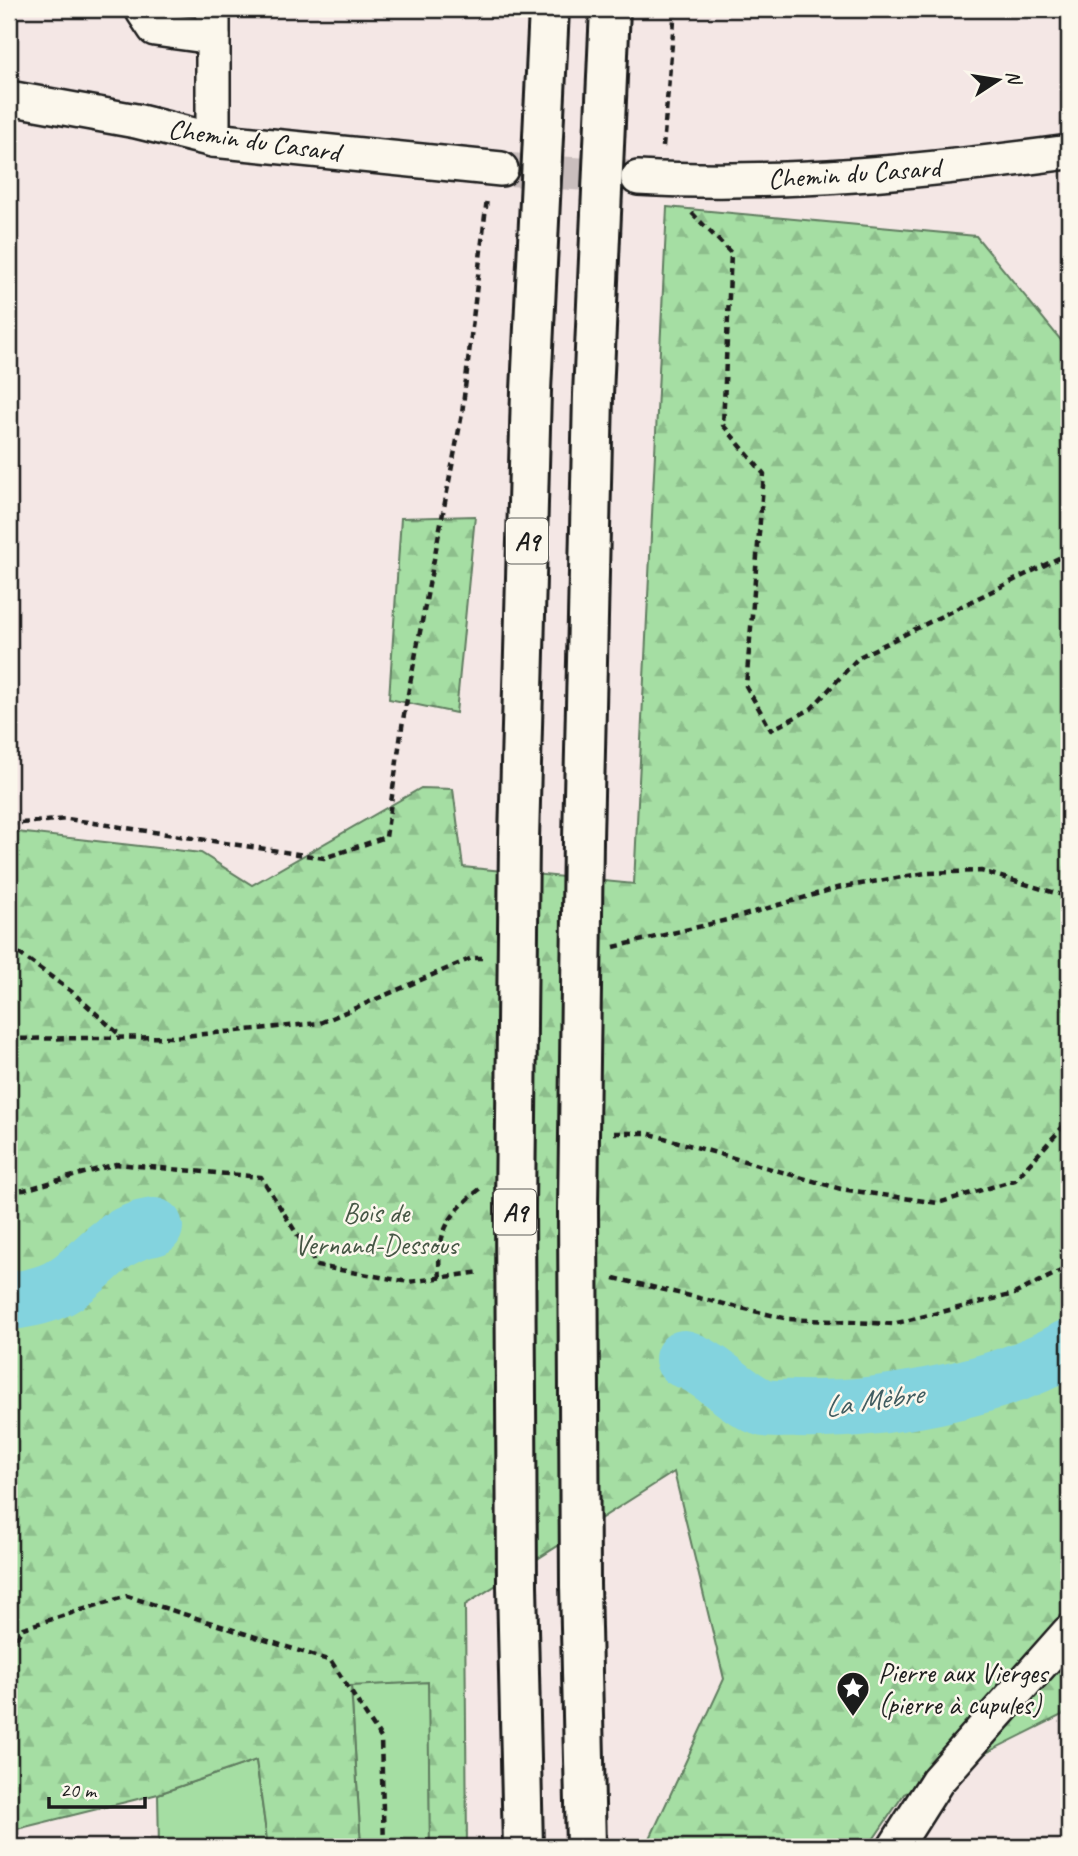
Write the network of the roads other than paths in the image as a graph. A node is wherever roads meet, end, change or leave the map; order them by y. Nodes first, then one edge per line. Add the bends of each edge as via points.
1 (549, 9) edge
2 (610, 9) edge
3 (143, 11) dead end
4 (213, 23) edge
5 (9, 98) edge
6 (213, 140) junction
7 (1069, 152) edge
8 (496, 169) tunnel mouth
9 (649, 178) tunnel mouth
10 (1069, 1632) edge
11 (523, 1847) edge
12 (586, 1847) edge
13 (895, 1847) edge

1 - 11 highway, A9, bridge via 531,391 519,839 515,1209
2 - 12 highway, A9, bridge via 593,395 578,1209
3 - 4 street via 155,29
4 - 6 street
5 - 6 street, Chemin du Casard
6 - 8 street, Chemin du Casard
7 - 9 street, Chemin du Casard via 846,176
10 - 13 street via 937,1781

